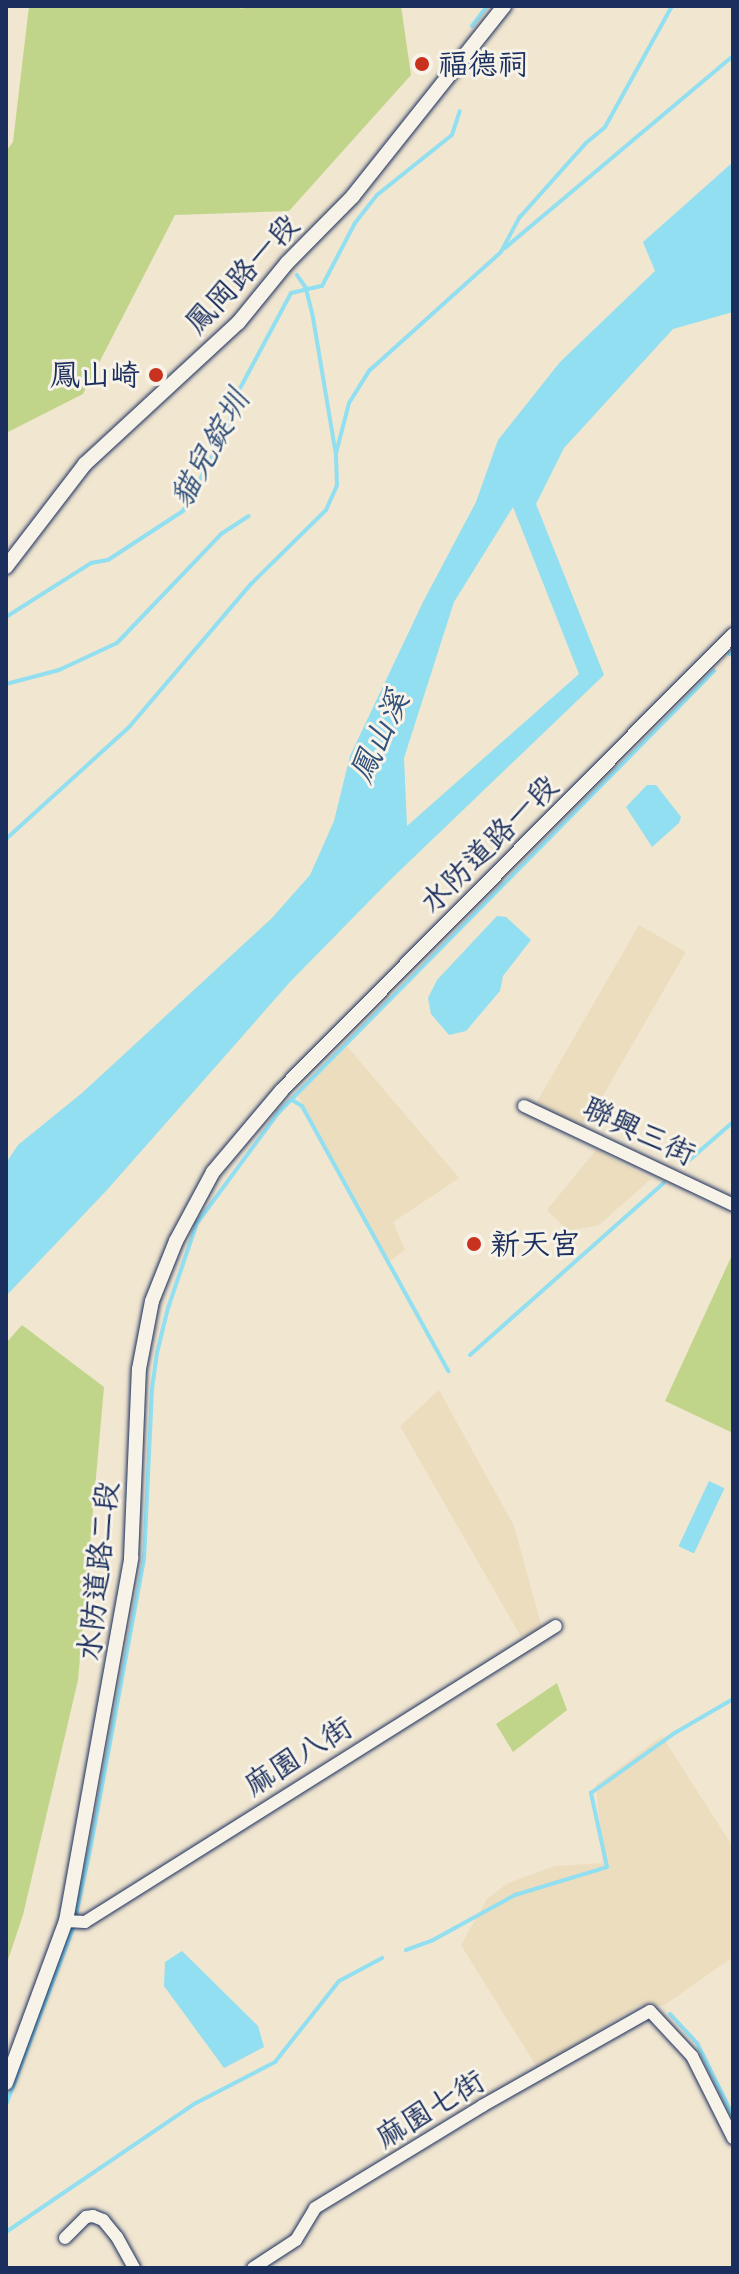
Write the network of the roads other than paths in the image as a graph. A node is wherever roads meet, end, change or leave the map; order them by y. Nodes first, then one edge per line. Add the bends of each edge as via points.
1 (504, 6) edge
2 (6, 567) edge
3 (733, 635) edge
4 (282, 1090) joint
5 (524, 1106) dead end
6 (733, 1205) edge
7 (556, 1626) dead end
8 (66, 1921) junction
9 (6, 2083) edge
10 (733, 2138) edge
11 (65, 2238) dead end
12 (134, 2268) edge
13 (253, 2268) edge

1 - 2 street, 鳳岡路一段 via 353,196 238,323 85,464
3 - 4 street, 水防道路一段
4 - 8 street, 水防道路二段 via 213,1172 152,1301 139,1369 131,1558
5 - 6 street, 聯興三街
7 - 8 street, 麻園八街 via 85,1922
8 - 9 street, 水防道路二段
10 - 13 street, 麻園七街 via 692,2056 650,2011 315,2208 296,2240
11 - 12 street via 86,2217 103,2220

